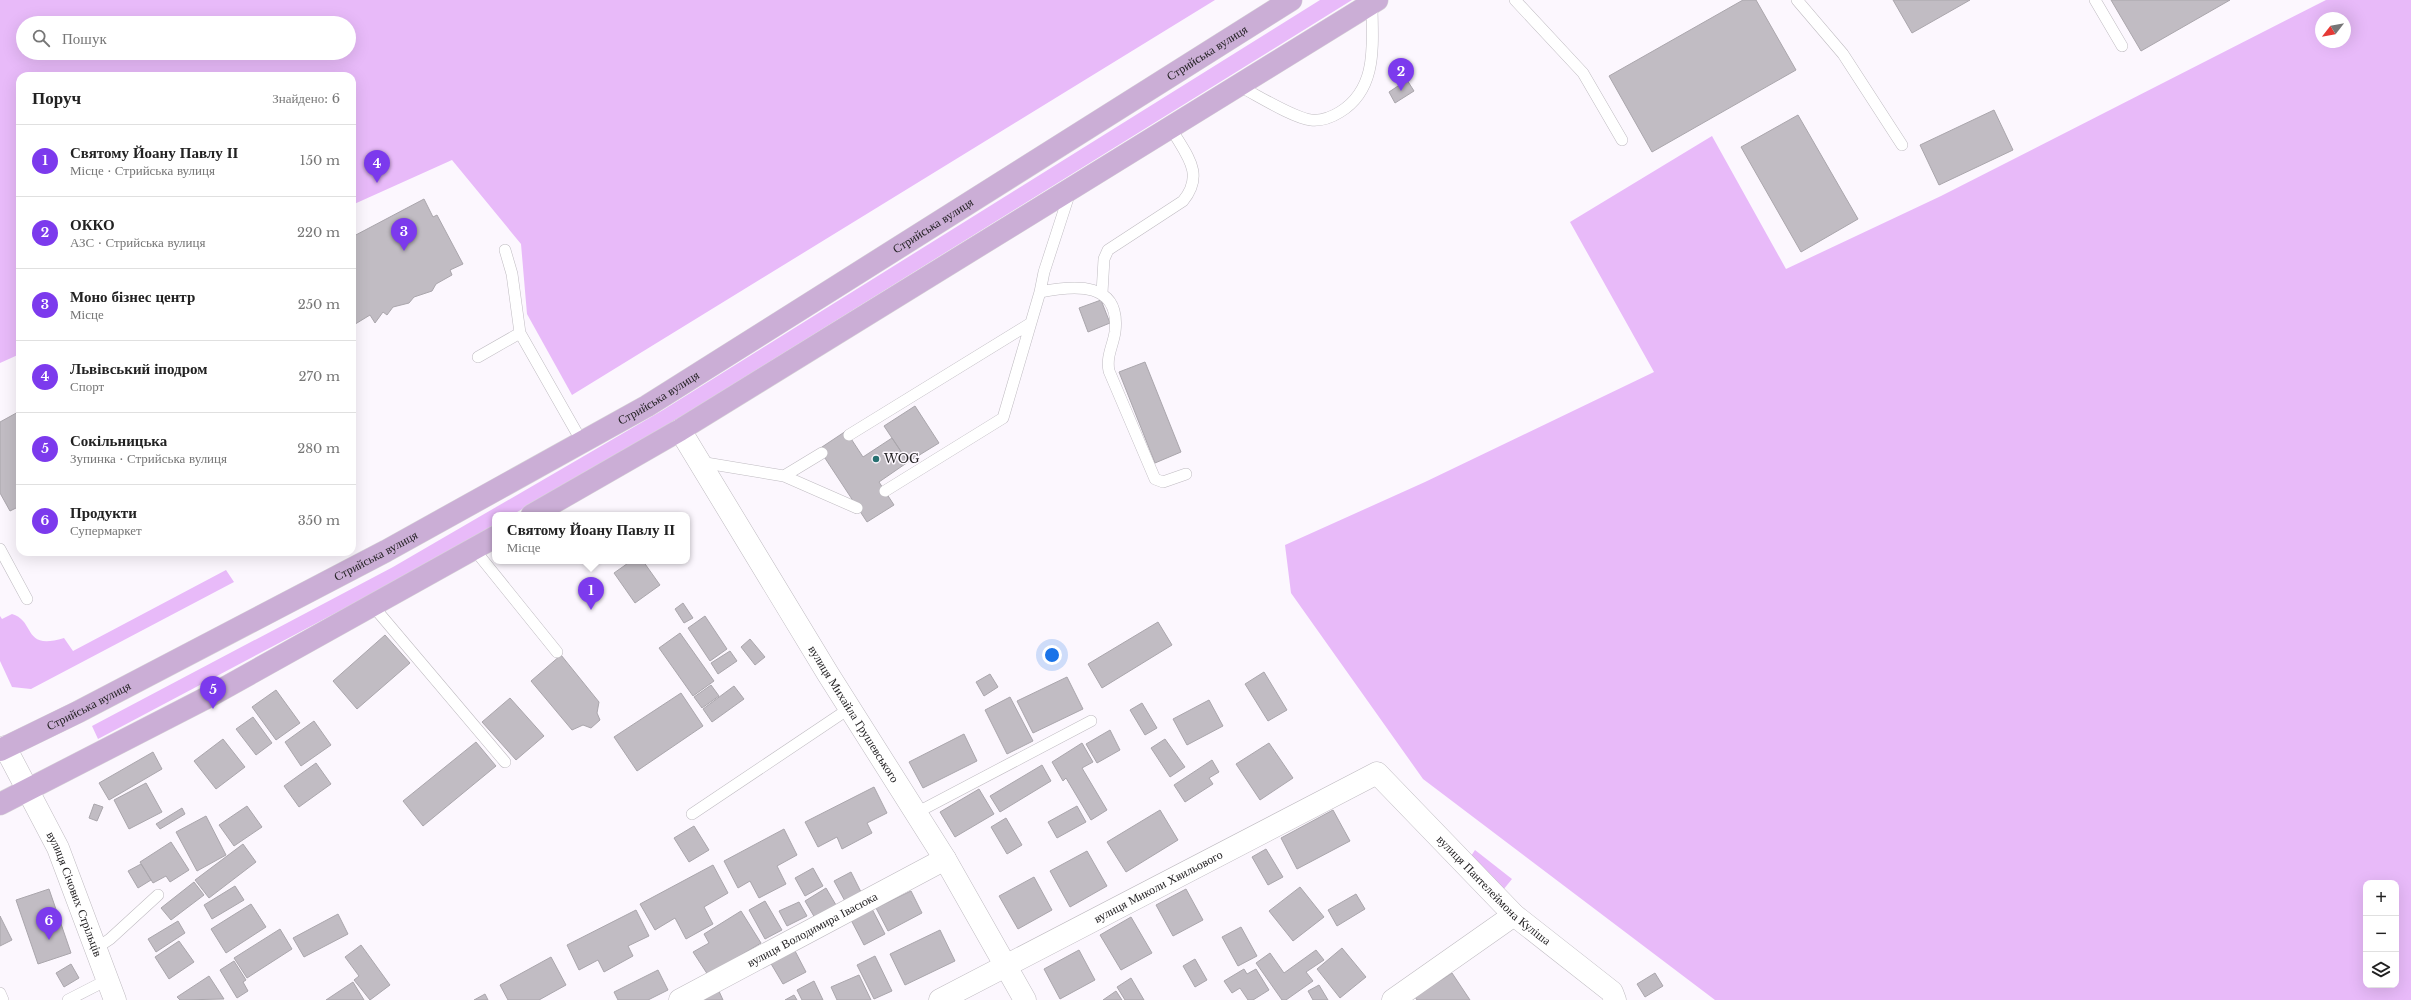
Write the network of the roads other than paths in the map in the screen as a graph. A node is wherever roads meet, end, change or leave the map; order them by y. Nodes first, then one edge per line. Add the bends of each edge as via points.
1 (1291, 0) edge
2 (1515, 0) edge
3 (1797, 0) edge
4 (2095, 0) edge
5 (1374, 2) edge
6 (2122, 46) dead end
7 (1239, 86) junction
8 (1171, 128) junction
9 (1622, 140) dead end
10 (1902, 145) dead end
11 (1071, 190) junction
12 (504, 250) dead end
13 (1040, 292) junction
14 (1102, 293) junction
15 (1031, 322) junction
16 (520, 333) junction
17 (478, 357) dead end
18 (680, 430) junction
19 (849, 435) dead end
20 (582, 442) junction
21 (822, 453) dead end
22 (700, 462) junction
23 (1186, 474) dead end
24 (784, 476) junction
25 (884, 491) dead end
26 (857, 508) dead end
27 (537, 512) edge
28 (492, 539) edge
29 (0, 549) edge
30 (474, 549) junction
31 (27, 600) dead end
32 (373, 606) junction
33 (557, 652) dead end
34 (850, 708) junction
35 (1092, 721) dead end
36 (2, 745) edge
37 (505, 762) dead end
38 (1377, 773) joint
39 (28, 790) junction
40 (0, 804) edge
41 (916, 813) junction
42 (692, 814) dead end
43 (945, 859) junction
44 (158, 895) dead end
45 (1514, 915) junction
46 (95, 948) junction
47 (1006, 966) junction
48 (107, 980) junction
49 (0, 993) edge
50 (3, 1000) edge
51 (68, 1000) edge
52 (115, 1000) edge
53 (680, 1000) edge
54 (940, 1000) edge
55 (1025, 1000) edge
56 (1393, 1000) edge
57 (1615, 1000) edge

1 - 20 main road, Стрийська вулиця via 647,406
2 - 9 lane via 1583,73
3 - 10 lane via 1843,54
4 - 6 lane
5 - 7 main road
5 - 7 lane via 1372,63 1367,82 1358,97 1347,108 1335,115 1312,120
7 - 8 main road
8 - 11 main road
8 - 14 lane via 1193,168 1191,191 1182,201 1108,250 1104,259
11 - 13 lane
11 - 18 main road
12 - 16 lane via 512,274
13 - 14 lane via 1070,286
13 - 15 lane
14 - 23 lane via 1109,300 1116,319 1107,362 1109,371 1154,479 1163,482
15 - 19 lane
15 - 25 lane via 1003,418
16 - 17 lane
16 - 20 lane
18 - 22 street, вулиця Михайла Грушевського
18 - 27 main road
20 - 36 main road, Стрийська вулиця via 386,551 85,708
21 - 24 lane
22 - 24 lane
22 - 34 street, вулиця Михайла Грушевського
24 - 26 lane
28 - 30 main road
29 - 31 lane
30 - 32 main road
30 - 33 lane
32 - 37 lane
32 - 39 main road via 210,696
34 - 41 street, вулиця Михайла Грушевського
34 - 42 lane
35 - 41 lane
36 - 39 street, вулиця Січових Стрільців
38 - 45 street, вулиця Пантелеймона Куліша
38 - 47 street, вулиця Миколи Хвильового
39 - 40 main road
39 - 46 street, вулиця Січових Стрільців via 58,848
41 - 43 street, вулиця Михайла Грушевського
43 - 47 street, вулиця Михайла Грушевського
43 - 53 street, вулиця Володимира Івасюка
44 - 46 lane via 110,939
45 - 56 street
45 - 57 street, вулиця Пантелеймона Куліша via 1612,992
46 - 48 street, вулиця Січових Стрільців
47 - 54 street, вулиця Миколи Хвильового
47 - 55 street, вулиця Михайла Грушевського
48 - 51 lane
48 - 52 street, вулиця Січових Стрільців
49 - 50 lane

